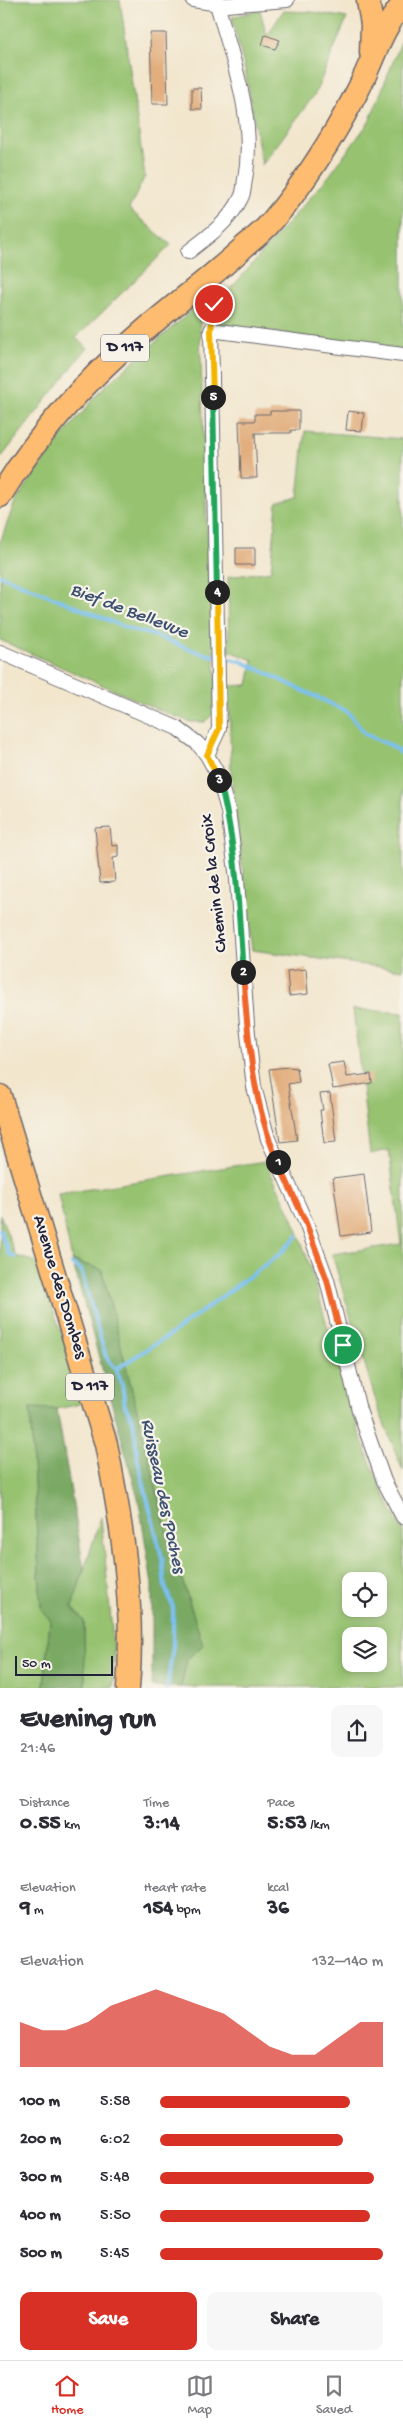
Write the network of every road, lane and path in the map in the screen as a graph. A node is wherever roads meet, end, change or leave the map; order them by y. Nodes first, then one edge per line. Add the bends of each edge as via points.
1 (287, 0) edge
2 (368, 0) edge
3 (205, 1) edge
4 (403, 3) edge
5 (371, 59) junction
6 (188, 252) dead end
7 (219, 289) dead end
8 (211, 330) junction
9 (403, 355) edge
10 (0, 496) edge
11 (0, 652) edge
12 (207, 755) junction
13 (0, 1096) edge
14 (403, 1517) edge
15 (128, 1688) edge

1 - 3 street via 226,5
2 - 4 main road via 382,6
2 - 5 main road, D 117 via 372,24
3 - 6 street via 245,109 249,157 242,197 221,226
4 - 5 main road, D 117
5 - 10 main road, D 117 via 358,89 316,163 272,221 226,265 137,336 82,388 40,436
7 - 8 path
8 - 9 street
8 - 12 street via 219,729
11 - 12 street, Chemin de la Croix via 177,728
12 - 14 street, Chemin de la Croix via 217,773 228,810 237,879 254,1087 268,1139 306,1223 327,1280 359,1410 384,1481
13 - 15 main road, Avenue des Dombes / D 117 via 106,1444 127,1577

